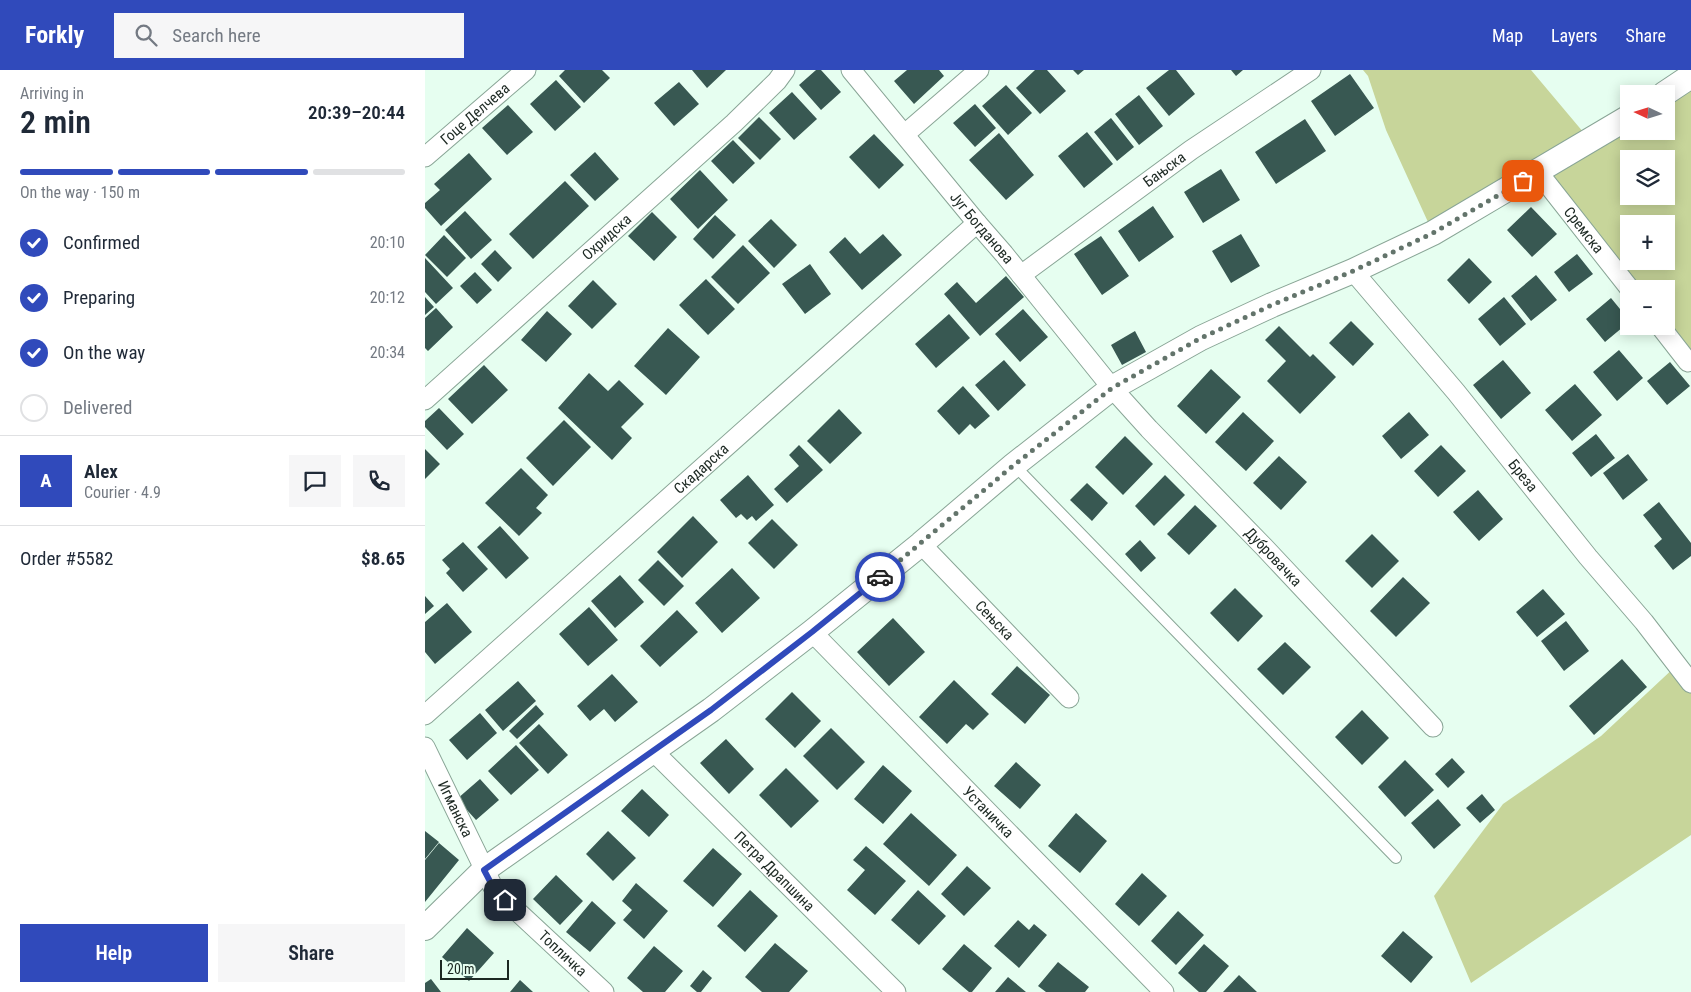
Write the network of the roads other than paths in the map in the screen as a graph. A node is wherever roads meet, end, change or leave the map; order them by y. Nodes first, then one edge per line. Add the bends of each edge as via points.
1 (526, 70) edge
2 (785, 70) edge
3 (851, 70) edge
4 (979, 70) edge
5 (1311, 70) edge
6 (1691, 76) edge
7 (1675, 87) edge
8 (1620, 122) edge
9 (905, 134) junction
10 (425, 157) edge
11 (1538, 172) junction
12 (977, 223) junction
13 (1353, 271) junction
14 (1021, 275) junction
15 (1623, 280) edge
16 (1667, 335) edge
17 (1688, 362) dead end
18 (1112, 388) junction
19 (425, 400) edge
20 (1014, 465) junction
21 (921, 544) junction
22 (812, 632) junction
23 (1691, 683) edge
24 (1069, 698) dead end
25 (425, 716) edge
26 (1433, 727) dead end
27 (425, 747) edge
28 (653, 751) junction
29 (1396, 858) dead end
30 (484, 870) junction
31 (425, 928) edge
32 (604, 992) edge
33 (896, 992) edge
34 (1164, 992) edge

1 - 10 street, Гоце Делчева
2 - 19 street, Охридска via 734,122
3 - 9 street, Југ Богданова
4 - 9 street
5 - 14 street, Бањска via 1191,150
6 - 7 street
8 - 11 street
9 - 12 street, Југ Богданова
11 - 13 street via 1433,233
11 - 15 street, Сремска
12 - 14 street, Југ Богданова
12 - 25 street, Скадарска
13 - 18 street via 1201,338
13 - 23 street, Бреза via 1457,392
14 - 18 street, Југ Богданова
16 - 17 street
18 - 20 street
18 - 26 street, Дубровачка
20 - 21 street
20 - 29 lane
21 - 22 street
21 - 24 street, Сењска
22 - 28 street
22 - 34 street, Устаничка
27 - 30 street, Игманска
28 - 30 street
28 - 33 street, Петра Драпшина
30 - 31 street
30 - 32 street, Топличка via 505,900

